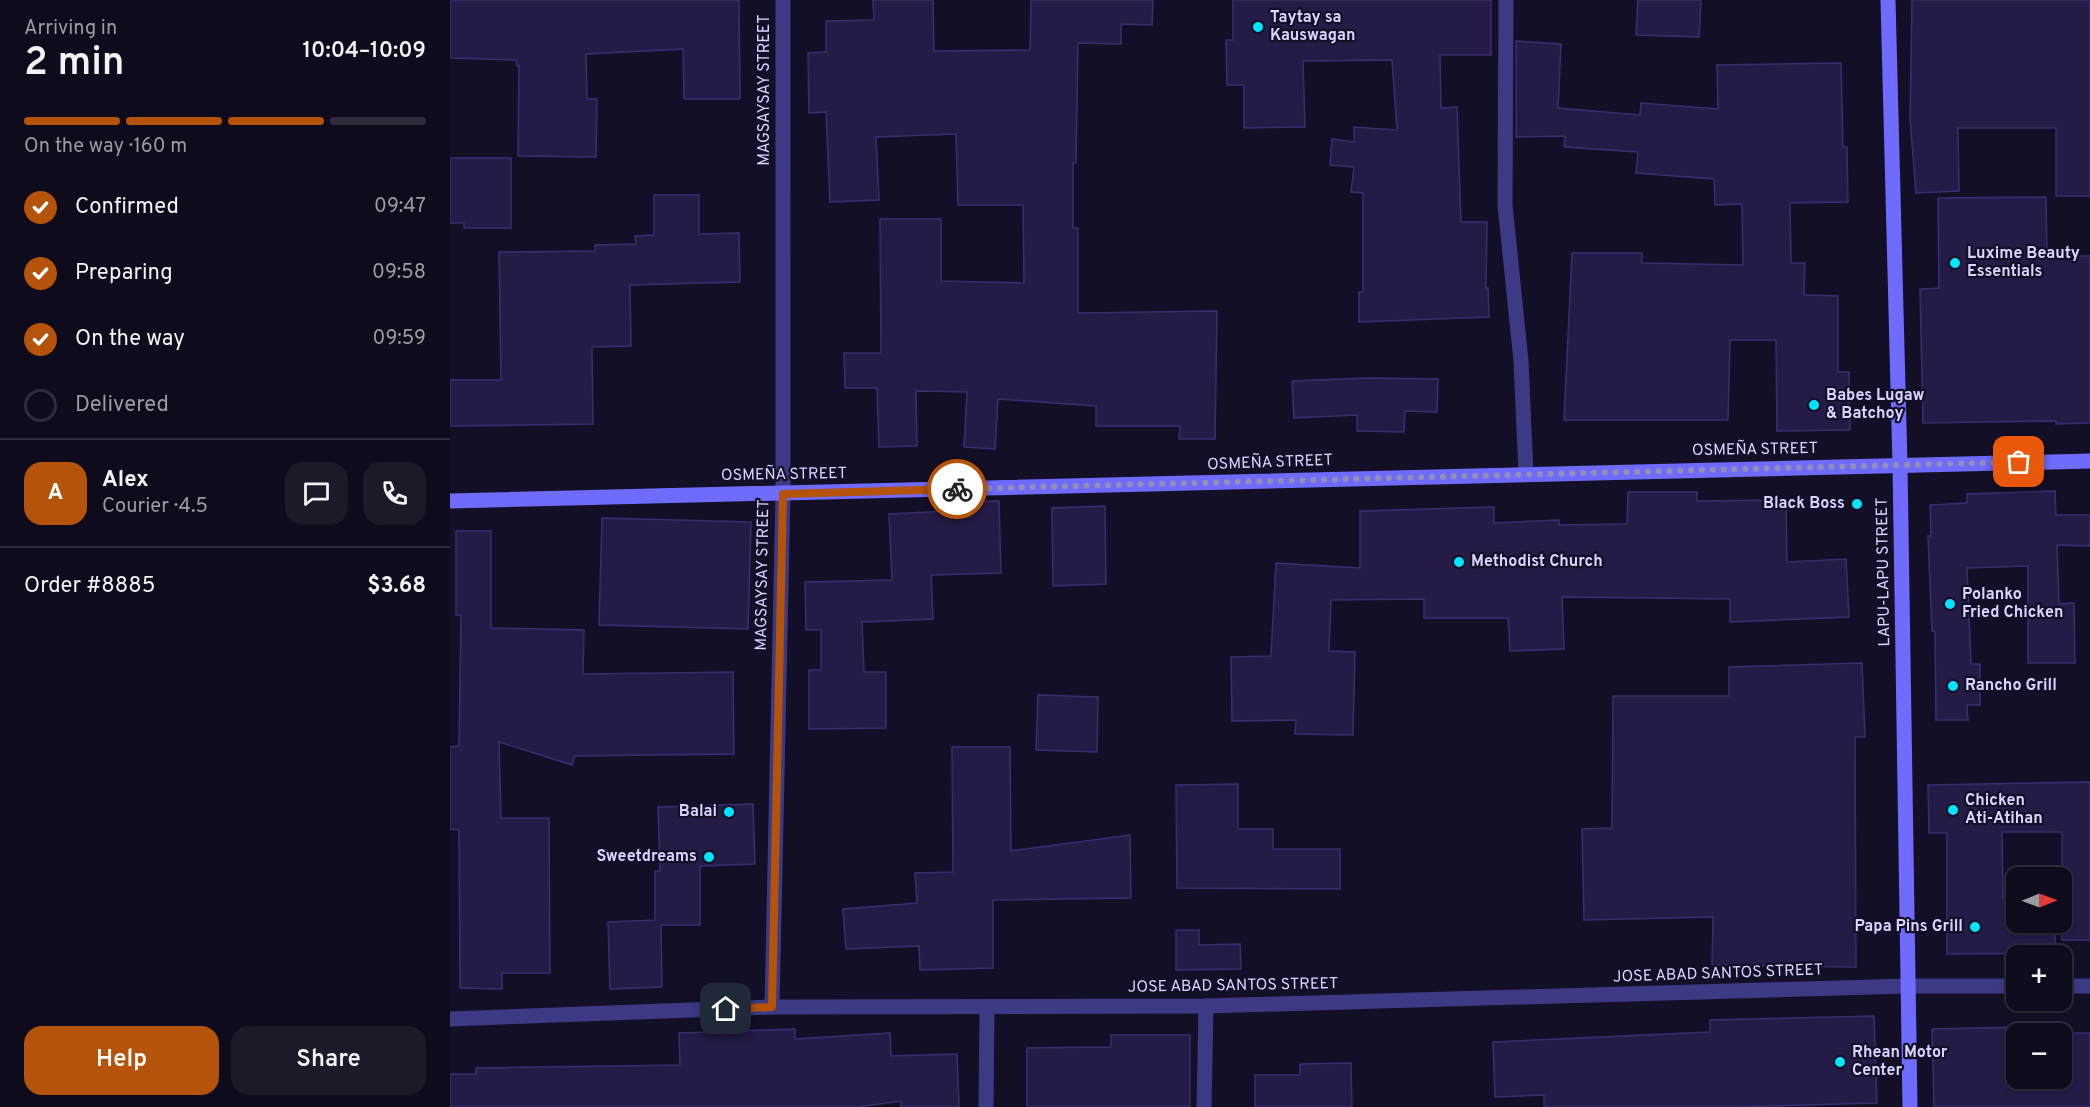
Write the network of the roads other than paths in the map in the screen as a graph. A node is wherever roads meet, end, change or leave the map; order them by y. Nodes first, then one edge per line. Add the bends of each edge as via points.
1 (783, 0) edge
2 (1506, 0) edge
3 (1888, 0) edge
4 (2090, 461) edge
5 (1900, 465) junction
6 (1526, 474) junction
7 (783, 494) junction
8 (450, 501) edge
9 (1907, 986) junction
10 (2006, 986) edge
11 (2072, 986) edge
12 (2090, 986) edge
13 (1206, 1006) junction
14 (772, 1007) junction
15 (987, 1009) junction
16 (450, 1019) edge
17 (986, 1107) edge
18 (1204, 1107) edge
19 (1910, 1107) edge

1 - 7 street, MAGSAYSAY STREET
2 - 6 street via 1505,205 1521,362
3 - 5 street, LAPU-LAPU STREET
4 - 5 street, OSMEÑA STREET
5 - 6 street, OSMEÑA STREET
5 - 9 street, LAPU-LAPU STREET
6 - 7 street, OSMEÑA STREET
7 - 8 street, OSMEÑA STREET
7 - 14 street, MAGSAYSAY STREET
9 - 10 street, JOSE ABAD SANTOS STREET
9 - 13 street, JOSE ABAD SANTOS STREET
9 - 19 street, LAPU-LAPU STREET
11 - 12 street
13 - 15 street, JOSE ABAD SANTOS STREET
13 - 18 street
14 - 15 street, JOSE ABAD SANTOS STREET
14 - 16 street, JOSE ABAD SANTOS STREET
15 - 17 street

